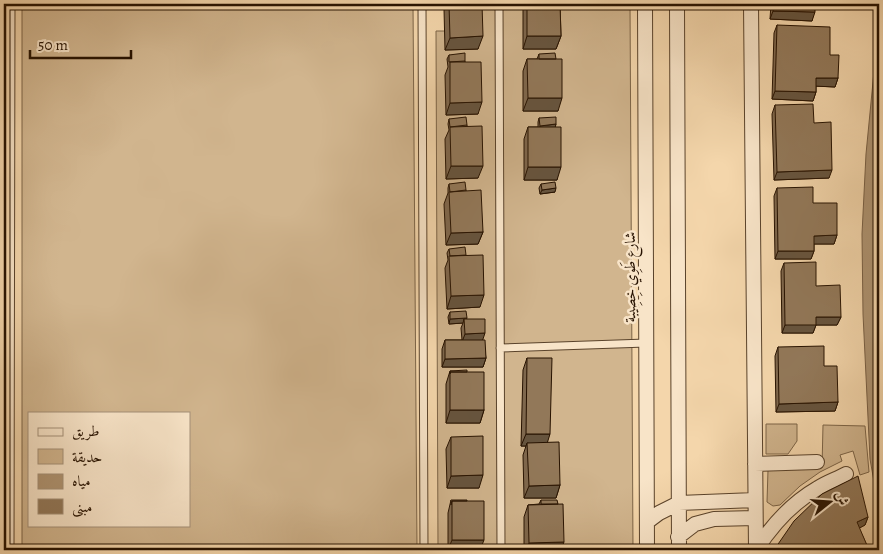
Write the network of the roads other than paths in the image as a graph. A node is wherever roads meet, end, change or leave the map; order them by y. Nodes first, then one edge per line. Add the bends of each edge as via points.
1 (11, 4) edge
2 (422, 4) edge
3 (499, 4) edge
4 (645, 4) edge
5 (677, 4) edge
6 (751, 4) edge
7 (7, 332) edge
8 (646, 343) junction
9 (500, 348) junction
10 (7, 351) edge
11 (817, 462) dead end
12 (755, 464) junction
13 (846, 474) dead end
14 (755, 500) junction
15 (678, 504) junction
16 (755, 518) junction
17 (647, 522) junction
18 (678, 544) edge
19 (10, 550) edge
20 (424, 550) edge
21 (501, 550) edge
22 (647, 550) edge
23 (756, 550) edge

1 - 7 lane
2 - 20 lane
3 - 9 lane
4 - 8 street, شارع طَوِي خِصِيبة
5 - 15 street
6 - 12 street
7 - 10 lane
8 - 9 lane
8 - 17 street, شارع طَوِي خِصِيبة
9 - 21 lane
10 - 19 lane
11 - 12 street
12 - 14 street
13 - 23 street via 794,504 773,525
14 - 15 street
14 - 16 street
15 - 17 street via 659,512
15 - 18 street
16 - 18 street via 714,519 696,524
16 - 23 street
17 - 22 street, شارع طَوِي خِصِيبة

